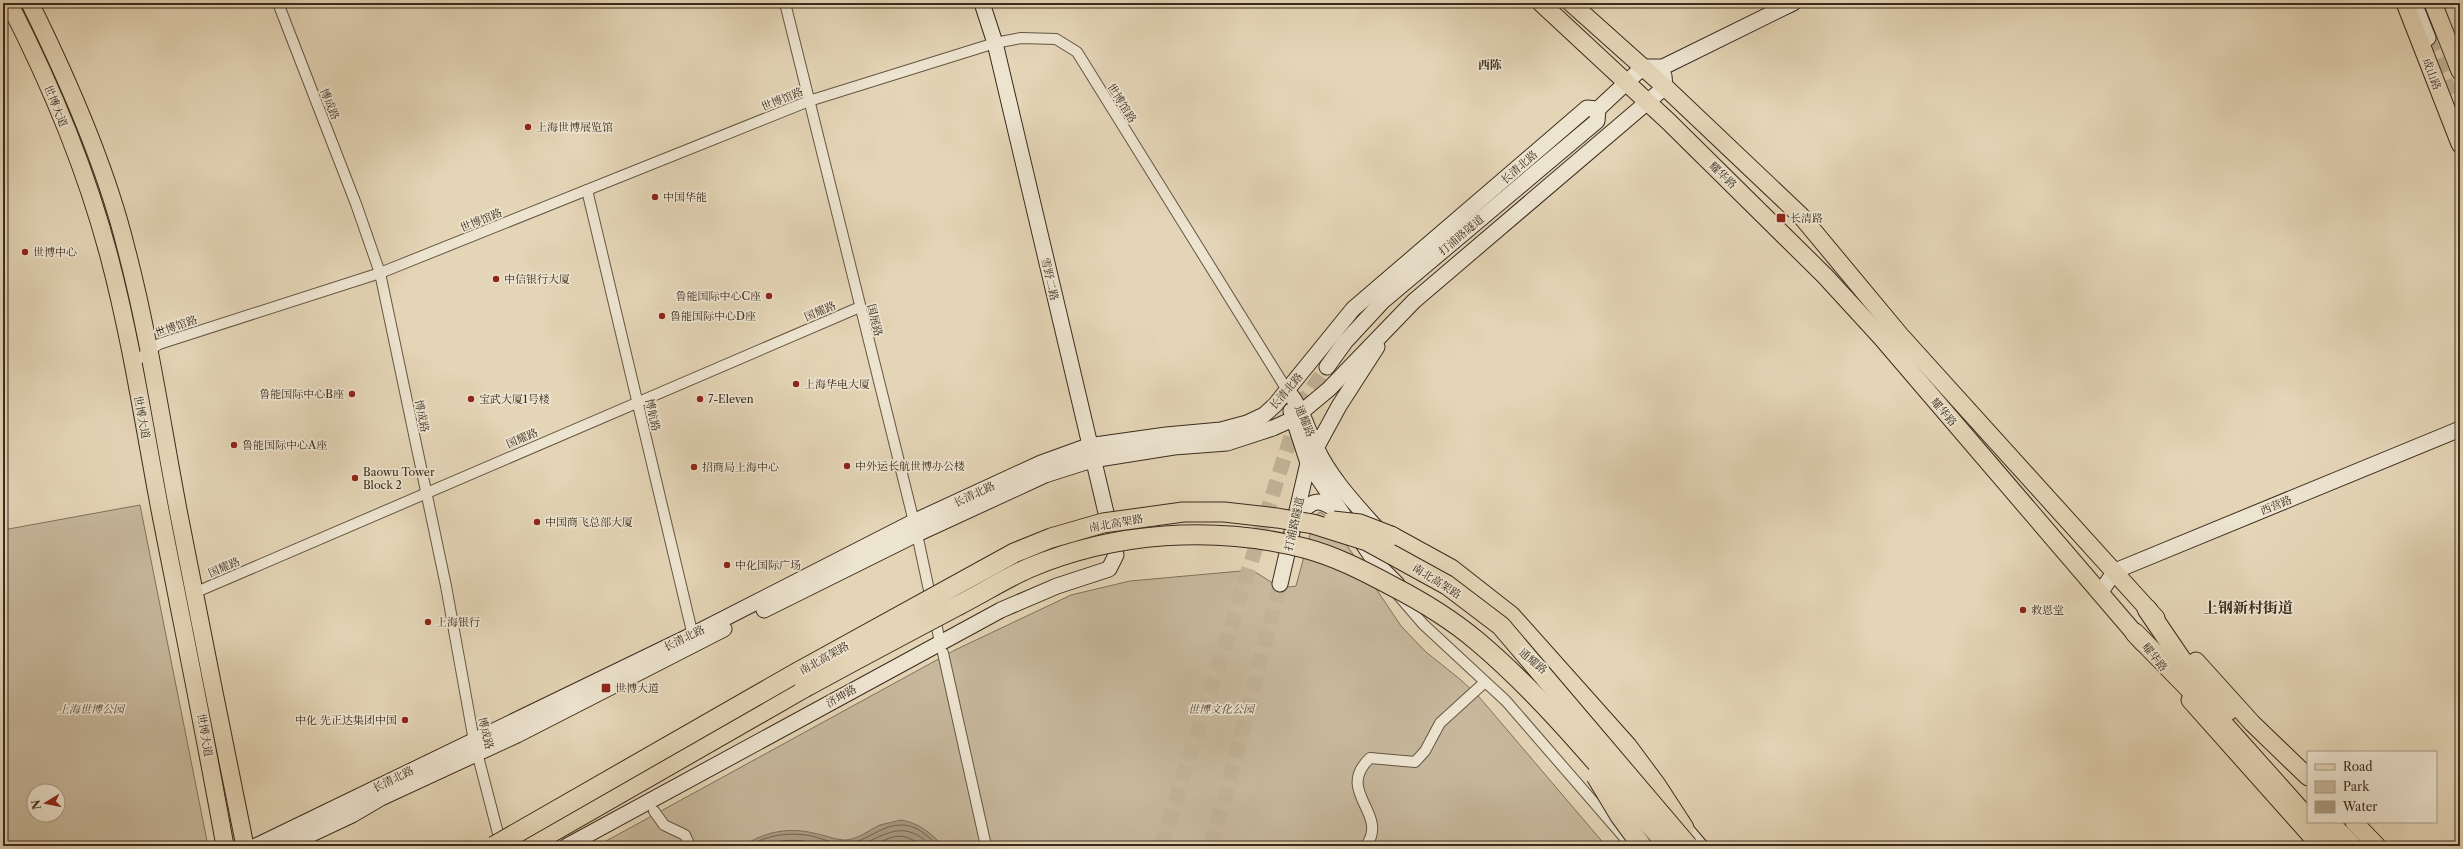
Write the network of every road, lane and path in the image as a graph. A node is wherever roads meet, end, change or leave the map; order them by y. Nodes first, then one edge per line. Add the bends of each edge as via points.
1 (9, 3) edge
2 (30, 3) edge
3 (278, 3) edge
4 (785, 3) edge
5 (982, 3) edge
6 (1541, 3) edge
7 (1571, 3) edge
8 (1793, 3) edge
9 (2405, 3) edge
10 (2414, 3) edge
11 (2427, 3) edge
12 (2433, 3) edge
13 (995, 43) junction
14 (1643, 67) junction
15 (1663, 67) junction
16 (2460, 71) edge
17 (1627, 83) junction
18 (1665, 87) junction
19 (809, 101) junction
20 (1647, 103) junction
21 (1598, 109) junction
22 (2460, 144) edge
23 (587, 190) junction
24 (380, 273) junction
25 (860, 307) junction
26 (1392, 327) junction
27 (148, 350) junction
28 (132, 364) junction
29 (1327, 367) tunnel mouth
30 (1287, 390) junction
31 (637, 401) junction
32 (1298, 416) junction
33 (2460, 429) edge
34 (1316, 448) junction
35 (1090, 453) junction
36 (1308, 463) junction
37 (426, 492) junction
38 (1339, 511) junction
39 (1297, 515) junction
40 (1277, 518) junction
41 (915, 528) junction
42 (1116, 555) joint
43 (1376, 563) junction
44 (2115, 571) junction
45 (1280, 584) tunnel mouth
46 (194, 593) junction
47 (2100, 593) junction
48 (2147, 609) junction
49 (2135, 633) junction
50 (694, 640) junction
51 (941, 648) junction
52 (1485, 682) junction
53 (1570, 734) junction
54 (476, 747) junction
55 (2307, 776) edge
56 (2307, 799) edge
57 (654, 811) dead end
58 (2307, 817) edge
59 (2312, 823) edge
60 (2330, 823) edge
61 (2355, 823) edge
62 (1686, 837) edge
63 (225, 846) edge
64 (245, 846) edge
65 (256, 846) edge
66 (286, 846) edge
67 (494, 846) edge
68 (501, 846) edge
69 (528, 846) edge
70 (567, 846) edge
71 (690, 846) edge
72 (986, 846) edge
73 (1366, 846) edge
74 (1632, 846) edge
75 (1642, 846) edge
76 (1657, 846) edge
77 (1668, 846) edge
78 (1700, 846) edge
79 (2320, 846) edge
80 (2332, 846) edge
81 (2352, 846) edge
82 (2377, 846) edge

1 - 28 main road, 世博大道 via 36,57 74,148 109,254
2 - 27 main road, 世博大道 via 50,44 109,194 126,246
3 - 24 street, 博成路 via 354,198
4 - 19 street, 国展路
5 - 13 main road, 雪野二路
6 - 17 main road, 耀华路
7 - 14 main road, 耀华路
8 - 15 main road
9 - 22 main road, 成山路
10 - 11 main road via 2432,35
12 - 16 main road
13 - 19 street, 世博馆路
13 - 30 street, 世博馆路 via 1021,38 1056,39 1076,52
13 - 35 main road, 雪野二路
14 - 15 main road
14 - 17 main road
14 - 18 main road, 耀华路
15 - 18 main road
17 - 20 main road, 耀华路
17 - 21 main road, 长清北路
18 - 20 main road
18 - 44 main road, 耀华路 via 1801,216 1900,335
19 - 23 street, 世博馆路
19 - 25 street, 国展路
20 - 26 main road, 长清北路 via 1414,301
20 - 47 main road, 耀华路 via 1825,276 1881,337
21 - 29 main road, 打浦路隧道 via 1597,121 1383,301 1345,342
21 - 30 main road, 长清北路 via 1587,108 1353,309
23 - 24 street, 世博馆路
23 - 31 street, 博航路
24 - 27 street, 世博馆路 via 159,344
24 - 37 street, 博成路
25 - 31 street, 国耀路
25 - 41 street, 国展路
26 - 32 main road, 长清北路
26 - 34 main road via 1339,406
27 - 28 street, 世博馆路
27 - 46 main road, 世博大道
28 - 63 main road, 世博大道 via 196,684
30 - 32 main road, 通耀路
30 - 35 main road, 长清北路 via 1264,415 1247,423 1221,430 1166,435
31 - 37 street, 国耀路
31 - 50 street, 博航路
32 - 34 main road, 通耀路
32 - 35 main road, 长清北路 via 1274,428 1227,443
32 - 36 main road, 通耀路
33 - 44 main road, 西营路
34 - 36 main road
34 - 62 main road, 通耀路 via 1360,510 1394,547 1432,582 1557,682 1593,720
35 - 41 main road, 长清北路 via 1041,463
35 - 42 main road, 雪野二路
36 - 38 main road, 通耀路
36 - 39 main road, 打浦路隧道
37 - 46 street, 国耀路
37 - 54 street, 博成路
38 - 39 main road via 1324,502 1312,502
38 - 43 main road, 通耀路
39 - 45 main road, 打浦路隧道
40 - 62 highway, 南北高架路, bridge via 1313,524 1367,541 1447,585 1501,626
40 - 62 highway, bridge via 1319,519 1360,524 1391,536 1452,569 1511,616 1627,746 1656,785
40 - 67 highway, 南北高架路, bridge via 1224,512 1183,512 1103,523 1051,538 1014,553 796,673
41 - 50 main road, 长清北路
41 - 51 street, 国展路
42 - 51 main road, 济坤路 via 1109,569 1028,597
43 - 52 street via 1423,624
43 - 76 main road, 通耀路 via 1395,583 1494,664 1531,700
44 - 47 main road
44 - 48 main road, 耀华路
46 - 64 main road, 世博大道
47 - 49 main road, 耀华路
48 - 55 main road, 耀华路 via 2252,723
48 - 56 highway via 2182,660
49 - 58 highway via 2217,717
49 - 79 main road, 耀华路 via 2211,725
50 - 54 main road, 长清北路
51 - 70 main road, 济坤路
51 - 72 street, 国展路
52 - 73 street via 1440,724 1425,751 1415,762 1370,758 1363,766 1357,777 1360,794 1372,820 1372,837
52 - 74 street via 1506,701
53 - 69 highway, 南北高架路, bridge via 1478,641 1433,607 1371,575 1305,548 1270,541 1227,535 1165,535 1096,545 1029,568 804,688
53 - 75 highway, bridge via 1620,816
53 - 77 highway, 南北高架路, bridge
54 - 65 main road, 长清北路
54 - 66 main road, 长清北路 via 352,815
54 - 68 street, 博成路
57 - 71 street via 664,825 685,835
59 - 80 highway
60 - 81 highway
61 - 82 main road
62 - 78 main road, 通耀路

